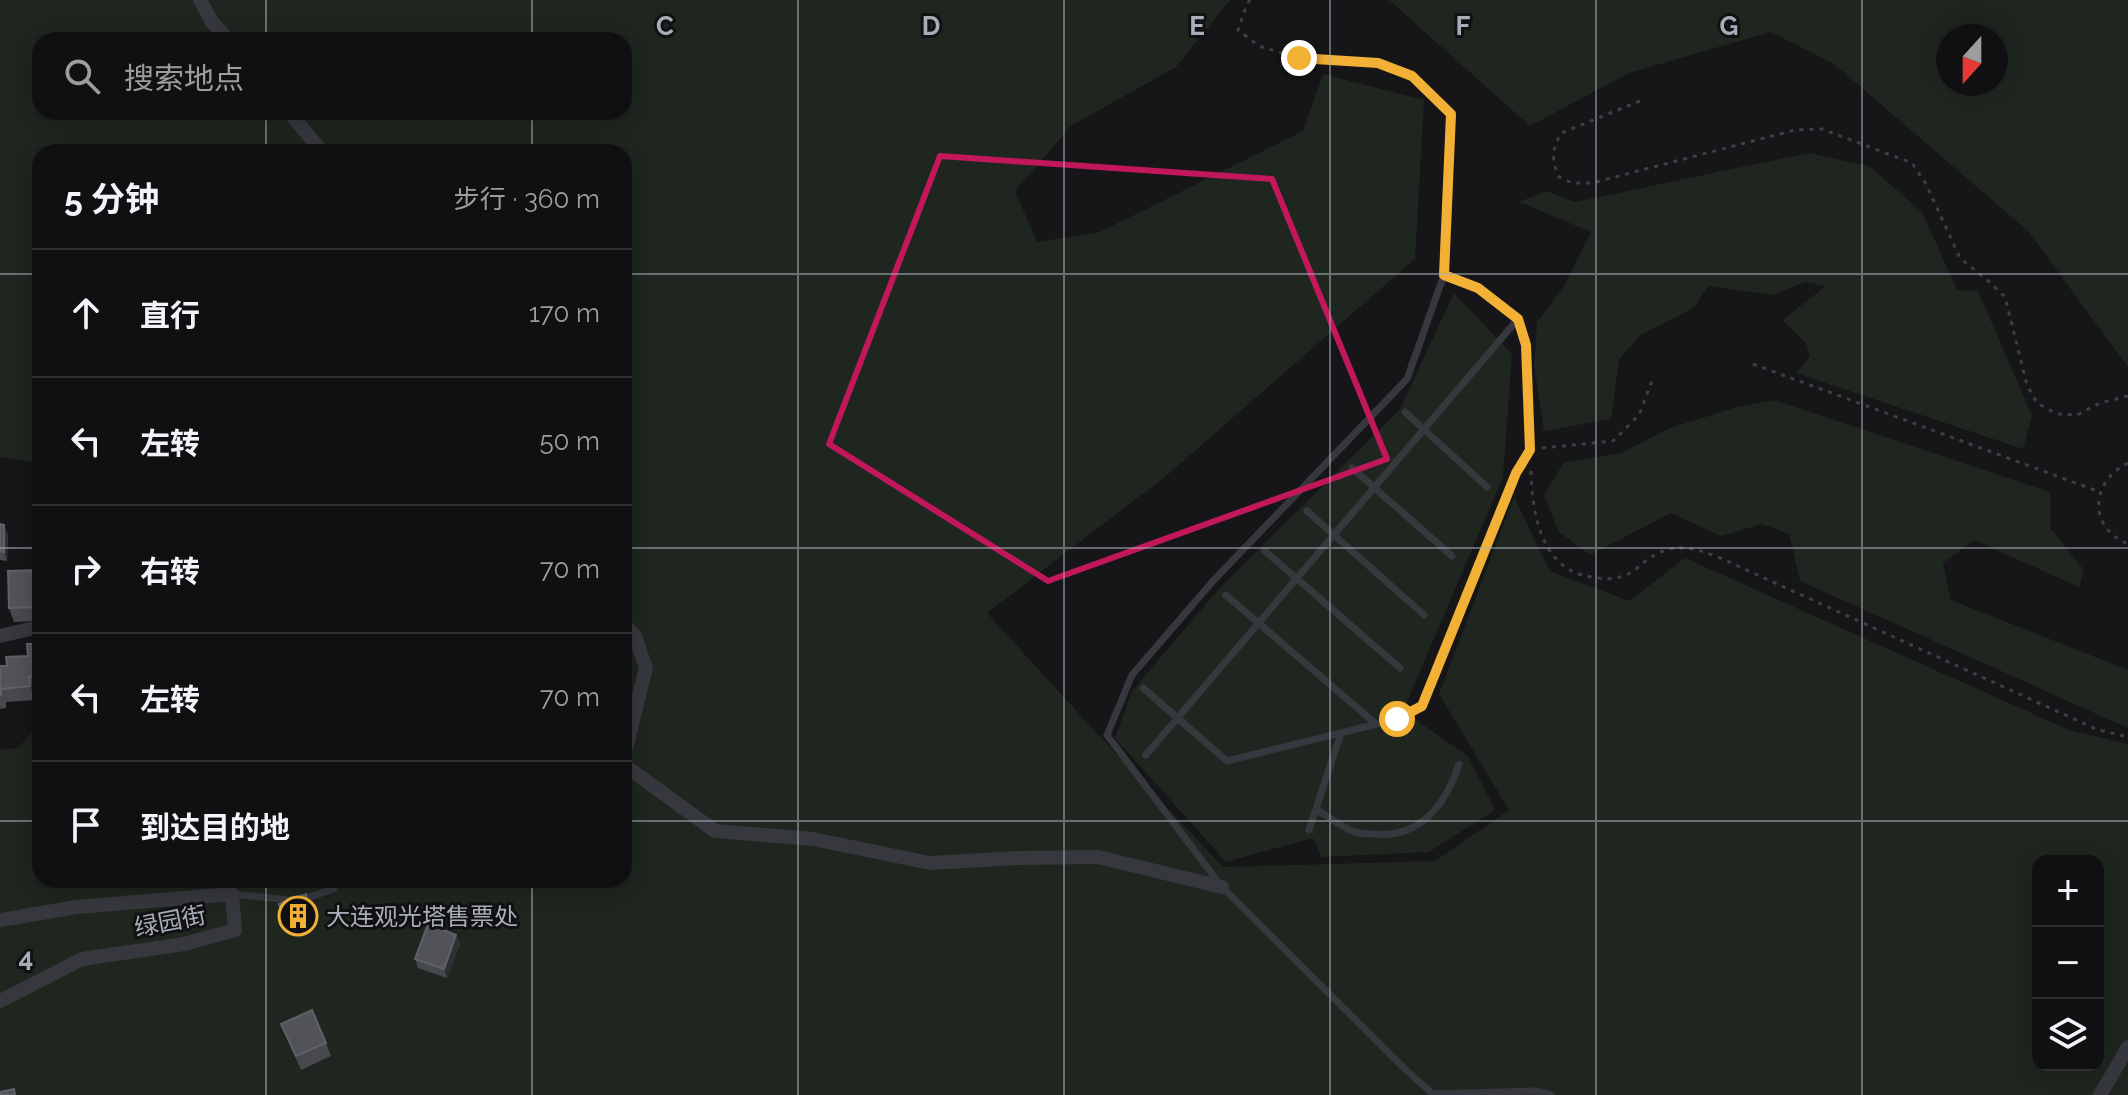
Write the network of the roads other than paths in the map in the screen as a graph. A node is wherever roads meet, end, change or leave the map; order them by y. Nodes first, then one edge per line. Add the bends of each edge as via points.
1 (200, 0) edge
2 (221, 32) edge
3 (296, 120) edge
4 (315, 144) edge
5 (1444, 275) road end
6 (1518, 319) road end
7 (1405, 412) dead end
8 (1425, 430) junction
9 (1530, 450) road end
10 (1352, 468) dead end
11 (1487, 487) dead end
12 (1375, 488) junction
13 (1307, 511) dead end
14 (1335, 535) junction
15 (1265, 551) dead end
16 (1452, 556) dead end
17 (1297, 579) junction
18 (1226, 595) dead end
19 (1424, 615) dead end
20 (1259, 623) junction
21 (30, 629) dead end
22 (632, 633) edge
23 (0, 636) edge
24 (1400, 668) dead end
25 (1143, 688) dead end
26 (1178, 718) junction
27 (632, 724) edge
28 (1376, 724) junction
29 (1341, 733) junction
30 (1146, 755) dead end
31 (1459, 764) dead end
32 (632, 771) edge
33 (1316, 809) junction
34 (1309, 830) dead end
35 (1222, 887) junction
36 (334, 889) dead end
37 (232, 894) junction
38 (0, 920) edge
39 (0, 1001) edge
40 (2128, 1047) edge
41 (1551, 1095) edge
42 (2100, 1095) edge

1 - 2 street
3 - 4 street
5 - 35 lane via 1407,379 1213,581 1132,675 1107,735
6 - 8 lane
7 - 8 lane
8 - 11 lane
8 - 12 lane
9 - 28 lane via 1422,706
10 - 12 lane
12 - 14 lane
12 - 16 lane
13 - 14 lane
14 - 17 lane
14 - 19 lane
15 - 17 lane
17 - 20 lane
17 - 24 lane
18 - 20 lane
20 - 26 lane
20 - 28 lane
21 - 23 street
22 - 27 street via 646,668
25 - 26 lane
26 - 29 lane via 1227,761
26 - 30 lane
28 - 29 lane
29 - 33 lane
31 - 33 lane via 1441,803 1406,832 1356,833
32 - 35 street via 715,831 813,839 930,863 1098,857
33 - 34 lane
35 - 41 lane via 1433,1094
36 - 37 lane via 298,901
37 - 38 street, 绿园街 via 77,907
37 - 39 street, 绿园街 via 235,930 184,944 82,959
40 - 42 street

